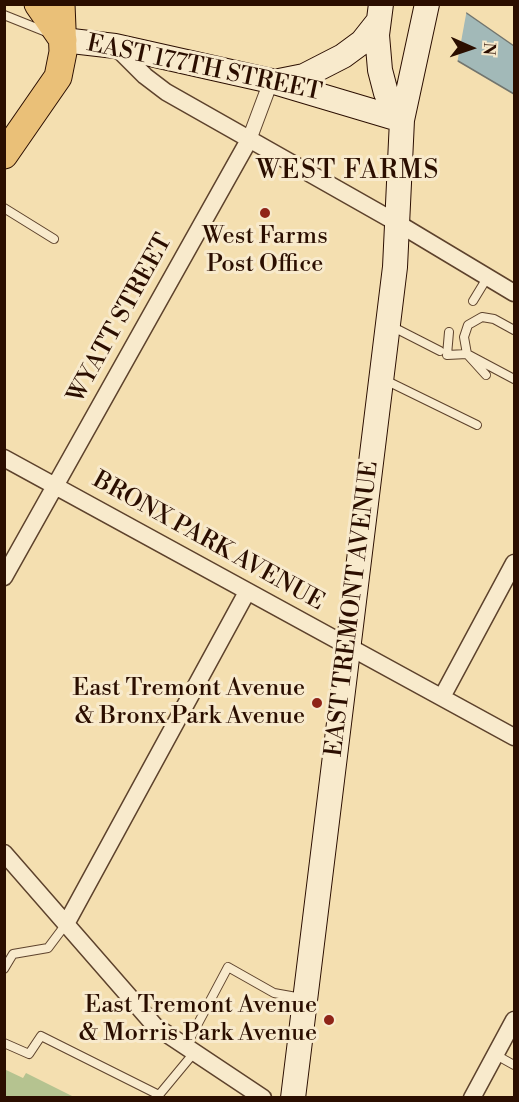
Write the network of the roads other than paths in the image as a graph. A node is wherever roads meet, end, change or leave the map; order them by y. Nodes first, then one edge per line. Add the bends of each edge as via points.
1 (38, 4) edge
2 (61, 4) edge
3 (427, 4) edge
4 (379, 14) edge
5 (4, 15) edge
6 (63, 40) junction
7 (115, 46) junction
8 (271, 81) junction
9 (402, 120) junction
10 (249, 140) junction
11 (4, 155) edge
12 (4, 208) edge
13 (399, 224) junction
14 (54, 239) dead end
15 (487, 278) junction
16 (514, 292) edge
17 (473, 301) dead end
18 (388, 324) junction
19 (514, 330) edge
20 (449, 332) dead end
21 (440, 351) dead end
22 (467, 354) junction
23 (486, 375) dead end
24 (382, 378) junction
25 (514, 379) edge
26 (477, 425) dead end
27 (4, 458) edge
28 (55, 486) junction
29 (514, 563) edge
30 (4, 577) edge
31 (247, 592) junction
32 (350, 646) junction
33 (442, 697) junction
34 (514, 737) edge
35 (4, 853) edge
36 (66, 924) junction
37 (4, 969) edge
38 (304, 999) junction
39 (514, 1020) edge
40 (4, 1042) edge
41 (189, 1051) junction
42 (495, 1055) junction
43 (514, 1065) edge
44 (162, 1096) edge
45 (263, 1098) edge
46 (293, 1098) edge
47 (472, 1098) edge

1 - 6 main road
2 - 6 main road
3 - 9 main road, EAST TREMONT AVENUE
4 - 8 main road via 362,42 328,64 303,76
4 - 9 main road, EAST TREMONT AVENUE via 378,58 383,83
5 - 6 lane
6 - 7 main road, EAST 177TH STREET
6 - 11 main road, EAST 177TH STREET via 55,85
7 - 8 main road, EAST 177TH STREET
7 - 10 street via 160,88
8 - 9 main road, EAST 177TH STREET
8 - 10 street, WYATT STREET
9 - 13 main road, EAST TREMONT AVENUE
10 - 13 street
10 - 28 street, WYATT STREET
12 - 14 lane
13 - 15 street
13 - 18 main road, EAST TREMONT AVENUE
15 - 16 street
15 - 17 lane
18 - 21 lane
18 - 24 main road, EAST TREMONT AVENUE
19 - 22 lane via 489,317 478,318 465,333
20 - 22 lane via 447,355
22 - 23 lane
22 - 25 lane
24 - 26 lane
24 - 32 main road, EAST TREMONT AVENUE
27 - 28 street, BRONX PARK AVENUE
28 - 30 street, WYATT STREET
28 - 31 street, BRONX PARK AVENUE
29 - 33 street
31 - 32 street, BRONX PARK AVENUE
31 - 36 street
32 - 33 street, BRONX PARK AVENUE
32 - 38 main road, EAST TREMONT AVENUE
33 - 34 street, BRONX PARK AVENUE
35 - 36 street
36 - 37 lane via 48,948 13,954
36 - 41 street via 147,1018
38 - 41 lane via 274,993 228,967
38 - 46 main road, EAST TREMONT AVENUE
39 - 42 street
40 - 44 lane via 29,1054 41,1036
41 - 44 lane
41 - 45 street
42 - 43 lane
42 - 47 street

